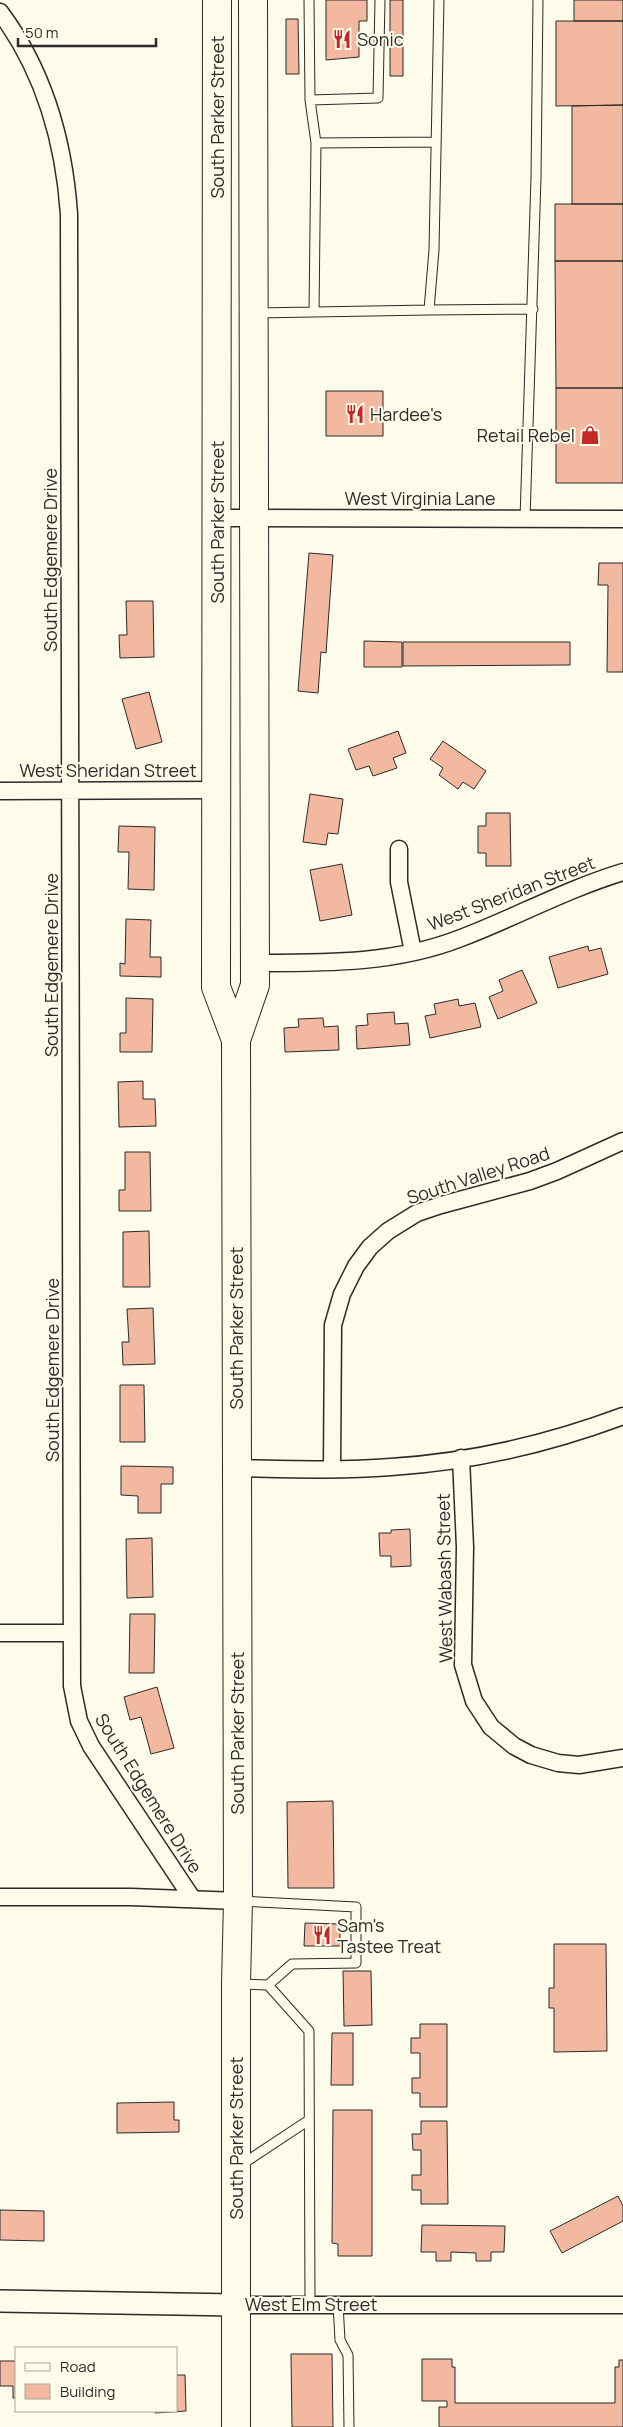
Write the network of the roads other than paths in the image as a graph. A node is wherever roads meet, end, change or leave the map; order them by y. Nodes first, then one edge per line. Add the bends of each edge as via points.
1 (217, 0) edge
2 (253, 0) edge
3 (309, 0) edge
4 (380, 0) edge
5 (439, 0) edge
6 (538, 0) edge
7 (0, 12) edge
8 (310, 100) junction
9 (436, 142) junction
10 (316, 143) junction
11 (532, 309) junction
12 (429, 310) junction
13 (314, 312) junction
14 (254, 313) junction
15 (217, 518) junction
16 (255, 518) junction
17 (525, 519) junction
18 (623, 519) edge
19 (0, 790) edge
20 (70, 790) junction
21 (216, 790) junction
22 (399, 849) dead end
23 (623, 872) edge
24 (413, 952) junction
25 (255, 963) junction
26 (236, 1040) junction
27 (623, 1141) edge
28 (623, 1416) edge
29 (461, 1458) junction
30 (236, 1468) junction
31 (332, 1468) junction
32 (0, 1633) edge
33 (72, 1633) junction
34 (623, 1758) edge
35 (0, 1897) edge
36 (192, 1898) junction
37 (238, 1901) junction
38 (236, 1984) junction
39 (268, 1985) junction
40 (309, 2120) junction
41 (236, 2168) junction
42 (0, 2301) edge
43 (310, 2304) junction
44 (338, 2304) junction
45 (236, 2305) junction
46 (623, 2305) edge
47 (236, 2427) edge
48 (349, 2427) edge

1 - 15 highway, South Parker Street
2 - 14 highway, South Parker Street
3 - 8 lane
4 - 8 lane via 378,98
5 - 9 lane
6 - 11 lane
7 - 20 street, South Edgemere Drive via 46,95 68,189
8 - 10 lane
9 - 10 lane
9 - 12 lane
10 - 13 lane
11 - 12 lane
11 - 17 lane
12 - 13 lane
13 - 14 lane
14 - 16 highway, South Parker Street
15 - 16 street, West Virginia Lane
15 - 21 highway, South Parker Street
16 - 17 street, West Virginia Lane
16 - 25 highway, South Parker Street
17 - 18 street, West Virginia Lane
19 - 20 street, West Sheridan Street
20 - 21 street, West Sheridan Street
20 - 33 street, South Edgemere Drive
21 - 26 highway, South Parker Street via 216,987
22 - 24 street, West Sheridan Street via 399,882
23 - 24 street, West Sheridan Street via 558,895 460,938
24 - 25 street, West Sheridan Street via 379,960 338,963
25 - 26 highway, South Parker Street via 255,986
26 - 30 highway, South Parker Street
27 - 31 street, South Valley Road via 548,1174 417,1213 370,1247 342,1294 334,1325
28 - 29 street via 523,1448
29 - 31 street via 388,1468
29 - 34 street, West Wabash Street via 465,1547 464,1666 474,1701 491,1727 531,1755 579,1765
30 - 31 street
30 - 37 highway, South Parker Street
32 - 33 street
33 - 36 street, South Edgemere Drive via 72,1686 79,1721 91,1746
35 - 36 street
36 - 37 street
37 - 38 highway, South Parker Street
37 - 39 lane via 356,1907 356,1963 292,1964
38 - 39 lane
38 - 41 highway, South Parker Street
39 - 40 lane via 309,2031
40 - 41 lane
40 - 43 lane
41 - 45 highway, South Parker Street
42 - 45 street, West Elm Street
43 - 44 street, West Elm Street
43 - 45 street, West Elm Street
44 - 46 street, West Elm Street
44 - 48 lane via 340,2340 348,2355
45 - 47 highway, South Parker Street

